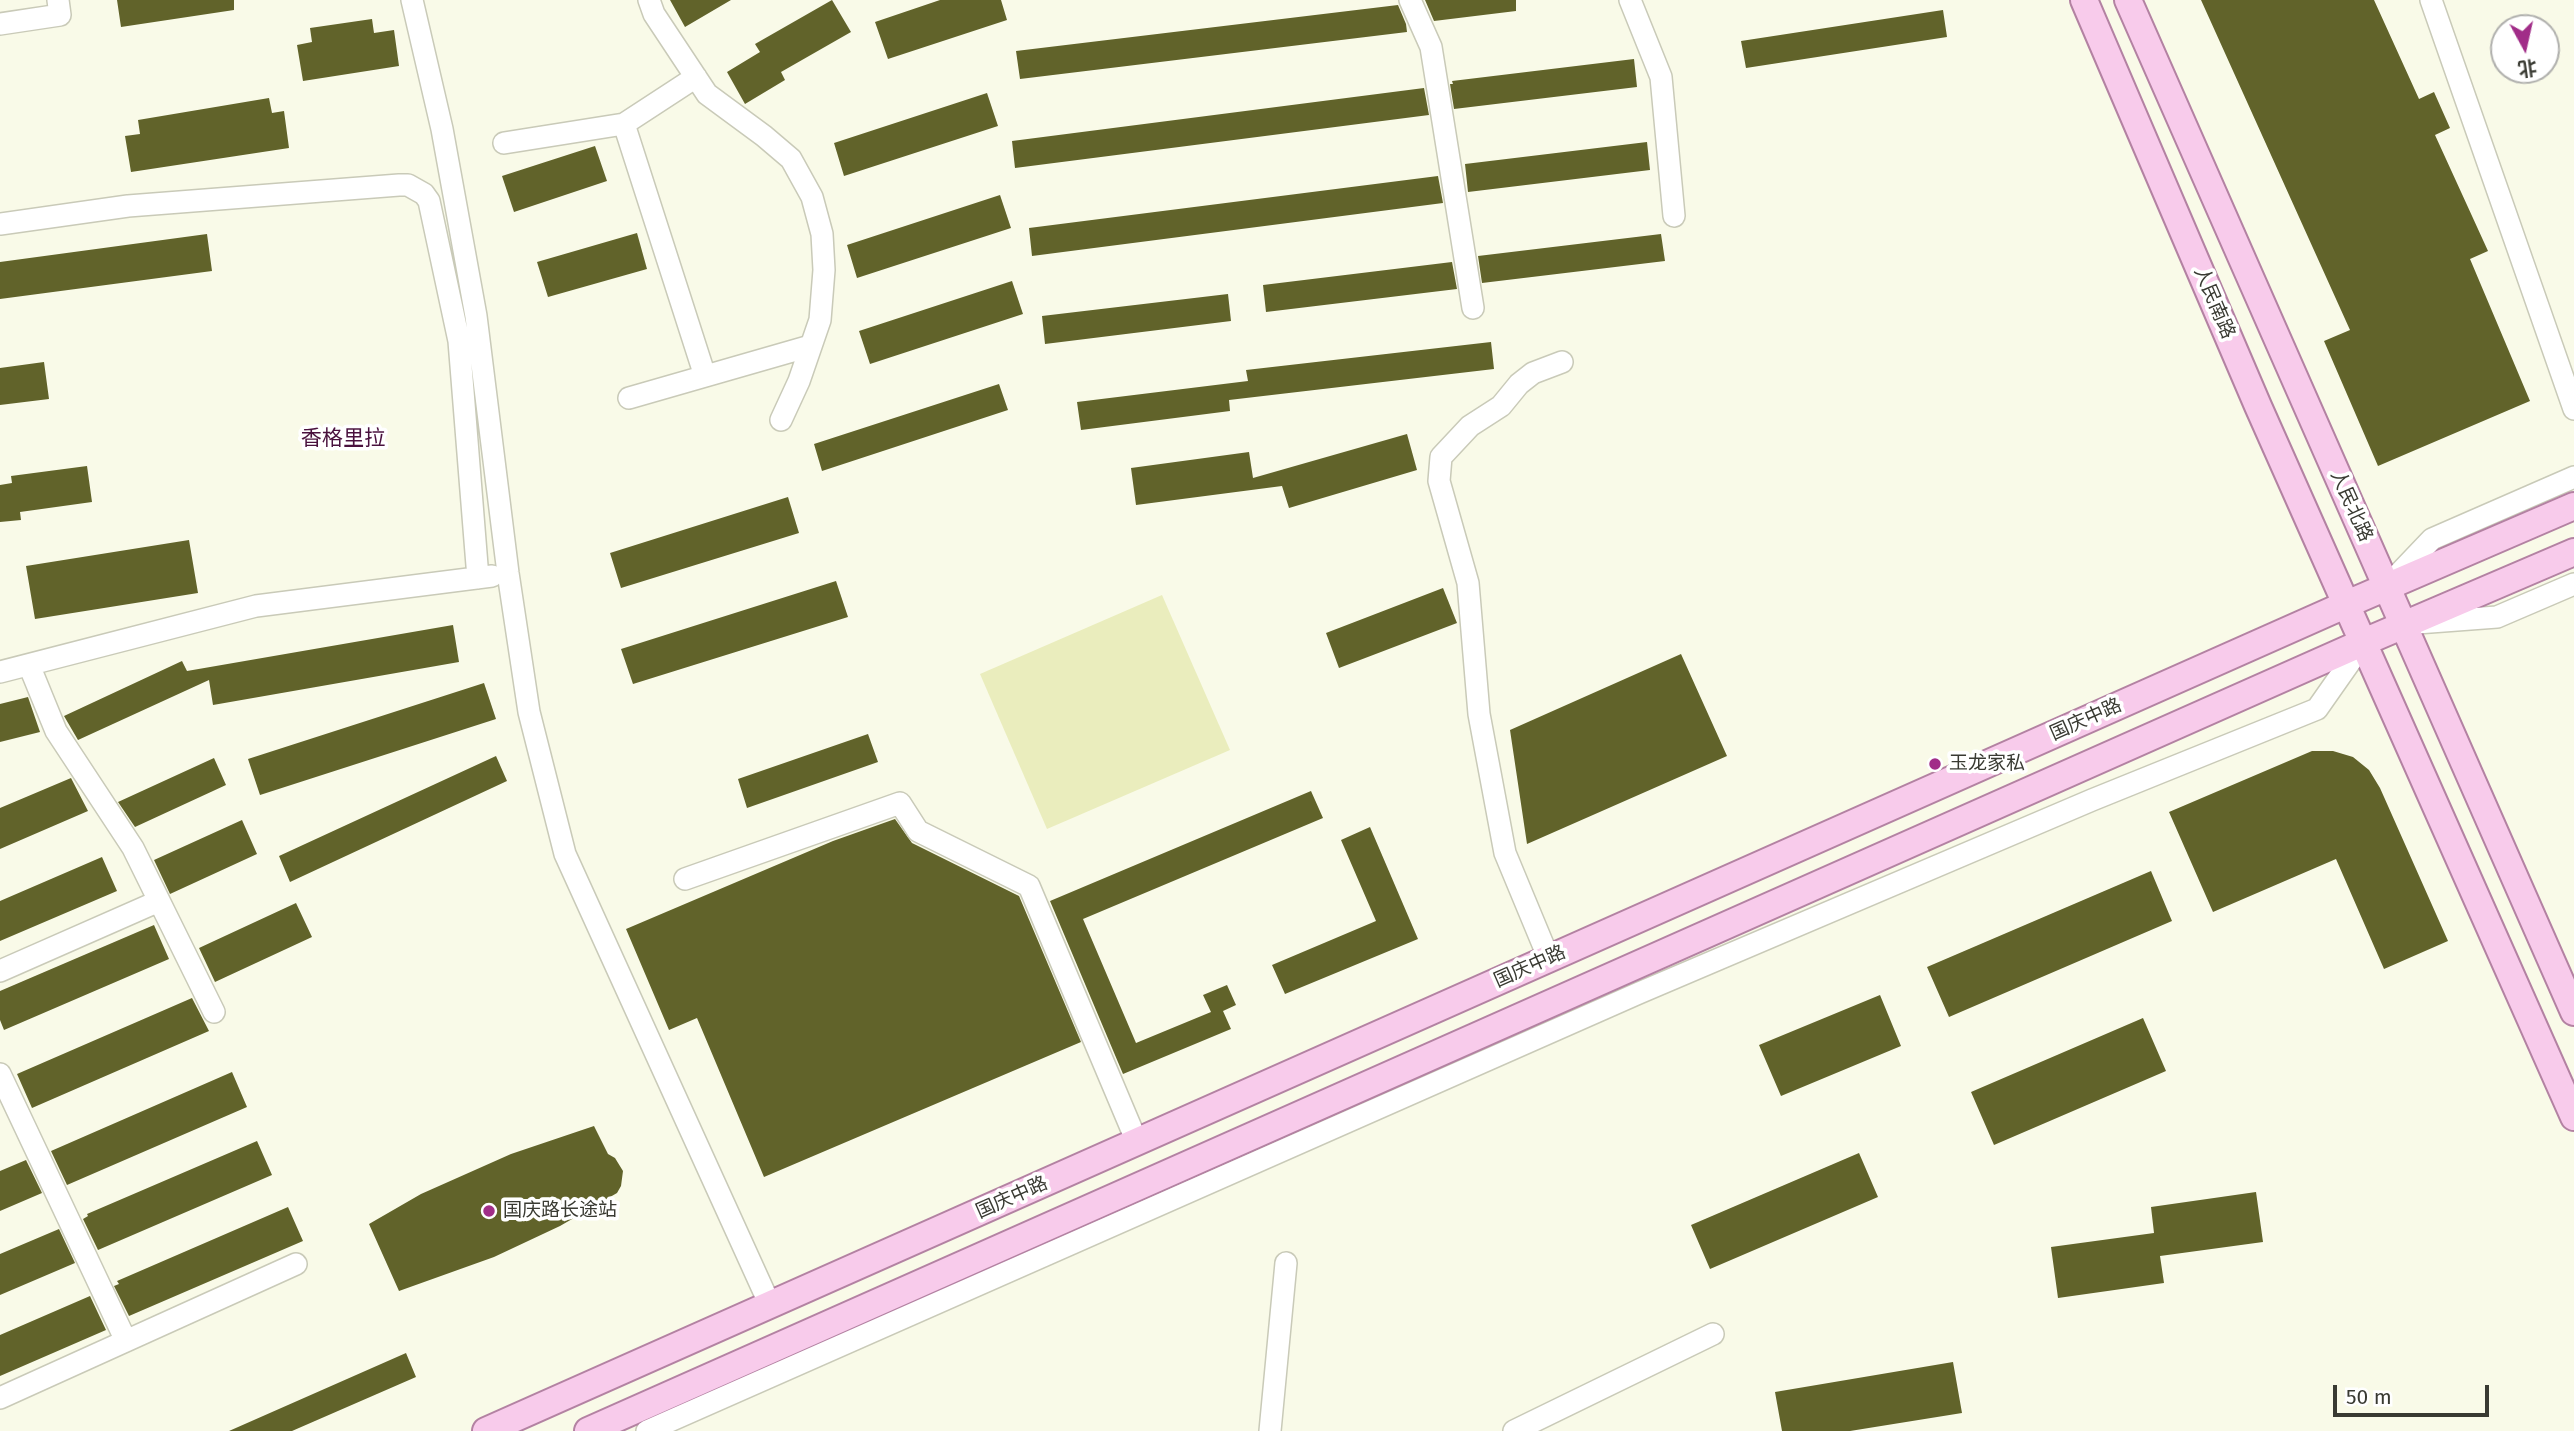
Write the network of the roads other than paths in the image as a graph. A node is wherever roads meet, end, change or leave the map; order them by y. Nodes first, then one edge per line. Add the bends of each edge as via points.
1 (58, 0) edge
2 (412, 0) edge
3 (649, 0) edge
4 (1410, 0) edge
5 (1630, 0) edge
6 (2084, 0) edge
7 (2431, 0) edge
8 (2132, 2) edge
9 (0, 24) edge
10 (696, 77) junction
11 (624, 124) junction
12 (504, 143) dead end
13 (1674, 216) dead end
14 (0, 224) edge
15 (1473, 307) dead end
16 (810, 346) junction
17 (1562, 362) dead end
18 (705, 376) junction
19 (629, 398) dead end
20 (2574, 409) edge
21 (781, 421) dead end
22 (2574, 477) edge
23 (2574, 506) edge
24 (2574, 552) edge
25 (508, 573) junction
26 (478, 578) junction
27 (2574, 584) edge
28 (2386, 587) junction
29 (2347, 604) junction
30 (2405, 624) junction
31 (2364, 642) junction
32 (29, 665) junction
33 (0, 672) edge
34 (685, 879) dead end
35 (159, 901) junction
36 (1549, 959) junction
37 (0, 971) edge
38 (214, 1012) dead end
39 (2574, 1012) edge
40 (0, 1074) edge
41 (2574, 1117) edge
42 (1138, 1142) junction
43 (1286, 1263) dead end
44 (296, 1264) dead end
45 (770, 1305) junction
46 (1713, 1334) dead end
47 (126, 1340) junction
48 (0, 1398) edge
49 (486, 1431) edge
50 (588, 1431) edge
51 (647, 1431) edge
52 (1270, 1431) edge
53 (1514, 1431) edge

1 - 9 street via 60,15
2 - 25 street via 477,316
3 - 10 street
4 - 15 street via 1431,47
5 - 13 street via 1661,76
6 - 29 main road, 人民南路
7 - 20 street
8 - 28 main road, 人民北路
10 - 11 street
10 - 16 street via 707,94 791,159 812,197 822,234 824,270 820,320
11 - 12 street
11 - 18 street
14 - 26 street via 128,205 399,185 424,194 459,341
16 - 18 street
16 - 21 street
17 - 36 street via 1533,373 1501,406 1470,426 1441,457 1439,481 1468,583 1479,714 1505,853
18 - 19 street
22 - 28 street via 2432,539
23 - 28 main road, 国庆中路
24 - 30 main road
25 - 26 street
25 - 45 street via 529,712 565,854
26 - 32 street via 256,606
27 - 30 street via 2497,618
28 - 29 main road, 国庆中路
28 - 30 main road, 人民北路
29 - 31 main road
29 - 36 main road, 国庆中路
30 - 31 main road
30 - 39 main road, 人民北路
31 - 41 main road
31 - 50 main road
31 - 51 street via 2317,709 1627,999
32 - 33 street
32 - 35 street via 56,731 133,848
34 - 42 street via 900,803 918,831 1029,887
35 - 37 street
35 - 38 street
36 - 42 main road, 国庆中路
40 - 47 street
42 - 45 main road, 国庆中路
43 - 52 street
44 - 47 street
45 - 49 main road, 国庆中路
46 - 53 street
47 - 48 street

